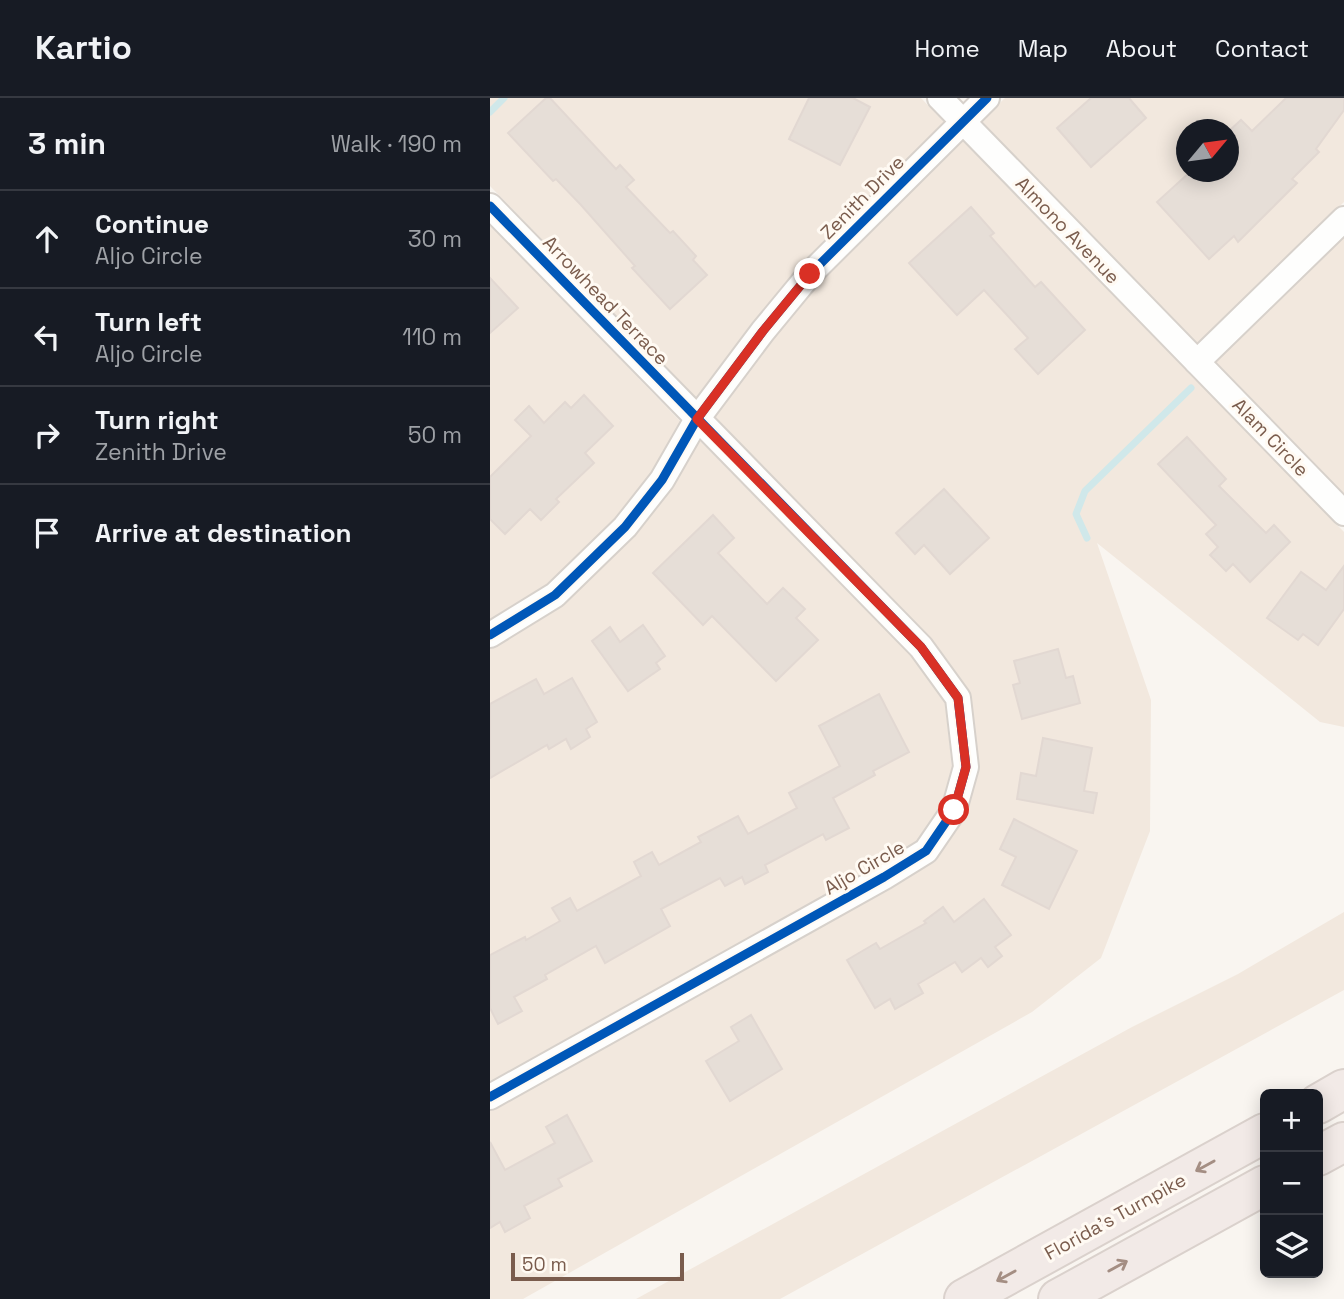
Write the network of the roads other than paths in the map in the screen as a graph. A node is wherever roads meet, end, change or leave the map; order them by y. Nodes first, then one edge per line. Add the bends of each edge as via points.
1 (940, 98) edge
2 (987, 98) edge
3 (963, 122) junction
4 (490, 206) edge
5 (1344, 219) edge
6 (1197, 362) junction
7 (697, 419) junction
8 (1344, 513) edge
9 (490, 635) edge
10 (1344, 1089) edge
11 (490, 1097) edge
12 (1323, 1101) edge
13 (1260, 1136) edge
14 (1344, 1142) edge
15 (1323, 1153) edge
16 (1260, 1188) edge
17 (964, 1299) edge
18 (1058, 1299) edge

1 - 3 street, Almono Avenue
2 - 3 street, Zenith Drive
3 - 6 street, Almono Avenue
3 - 7 street, Zenith Drive via 810,274
4 - 7 street, Arrowhead Terrace
5 - 6 street
6 - 8 street, Alam Circle
7 - 9 street, Zenith Drive via 662,480 625,527 555,595
7 - 11 street, Aljo Circle via 921,647 958,698 966,767 954,810 926,851 884,877
10 - 12 highway
13 -> 17 highway, Florida's Turnpike
14 - 15 highway
18 -> 16 highway

